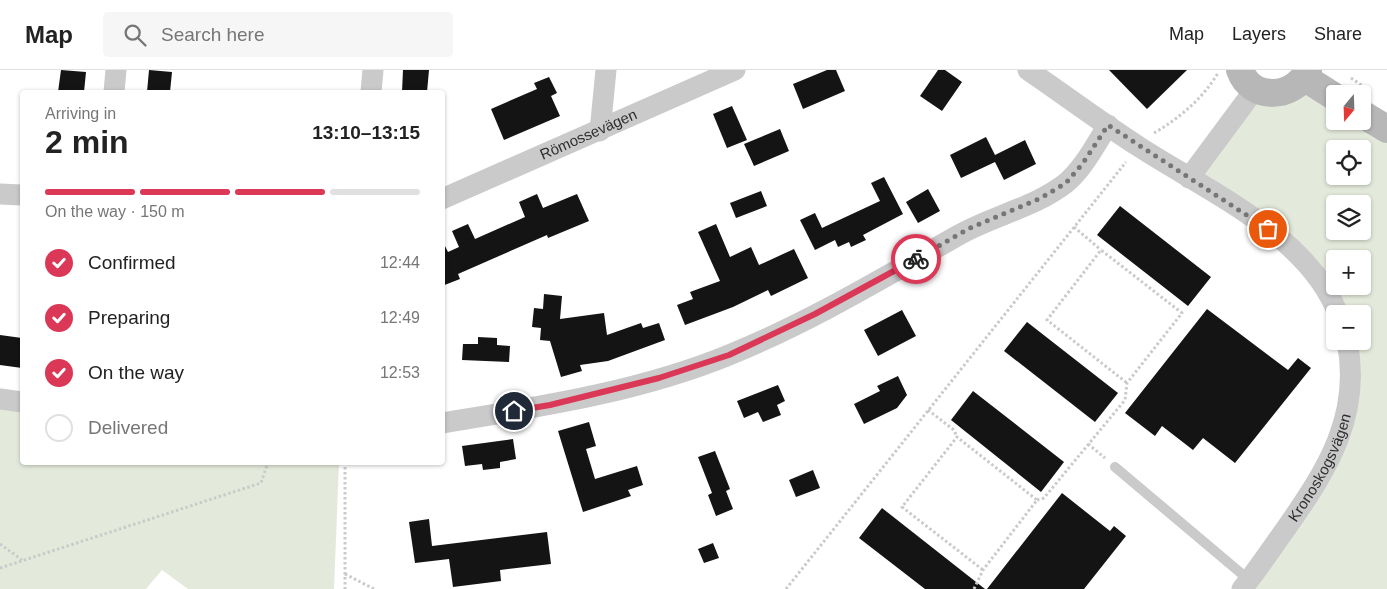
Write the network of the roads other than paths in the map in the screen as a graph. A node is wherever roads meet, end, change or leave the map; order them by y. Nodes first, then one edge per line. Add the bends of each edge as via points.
1 (116, 70) edge
2 (373, 70) edge
3 (606, 70) edge
4 (735, 70) edge
5 (1028, 70) edge
6 (1306, 74) edge
7 (1247, 79) edge
8 (1338, 85) edge
9 (114, 90) edge
10 (371, 90) edge
11 (1371, 108) edge
12 (1108, 125) junction
13 (1387, 129) edge
14 (600, 131) junction
15 (1189, 178) junction
16 (0, 194) edge
17 (20, 195) edge
18 (445, 198) edge
19 (1333, 305) edge
20 (1347, 350) edge
21 (0, 399) edge
22 (20, 402) edge
23 (445, 422) edge
24 (1115, 467) road end
25 (1251, 586) edge

1 - 9 street
2 - 10 street
3 - 14 street
4 - 14 street, Römossevägen
5 - 12 street
6 - 7 street via 1296,87 1269,94
6 - 8 street
7 - 15 street
11 - 13 street
12 - 15 street
12 - 23 street via 1072,176 1050,193 970,228 815,314 729,355 659,378 550,405
14 - 18 street, Römossevägen
15 - 19 street via 1268,229 1318,278
16 - 17 street
20 - 25 street, Kronoskogsvägen via 1350,398 1343,430 1317,484
21 - 22 street
24 - 25 lane, Kronoskogsvägen

